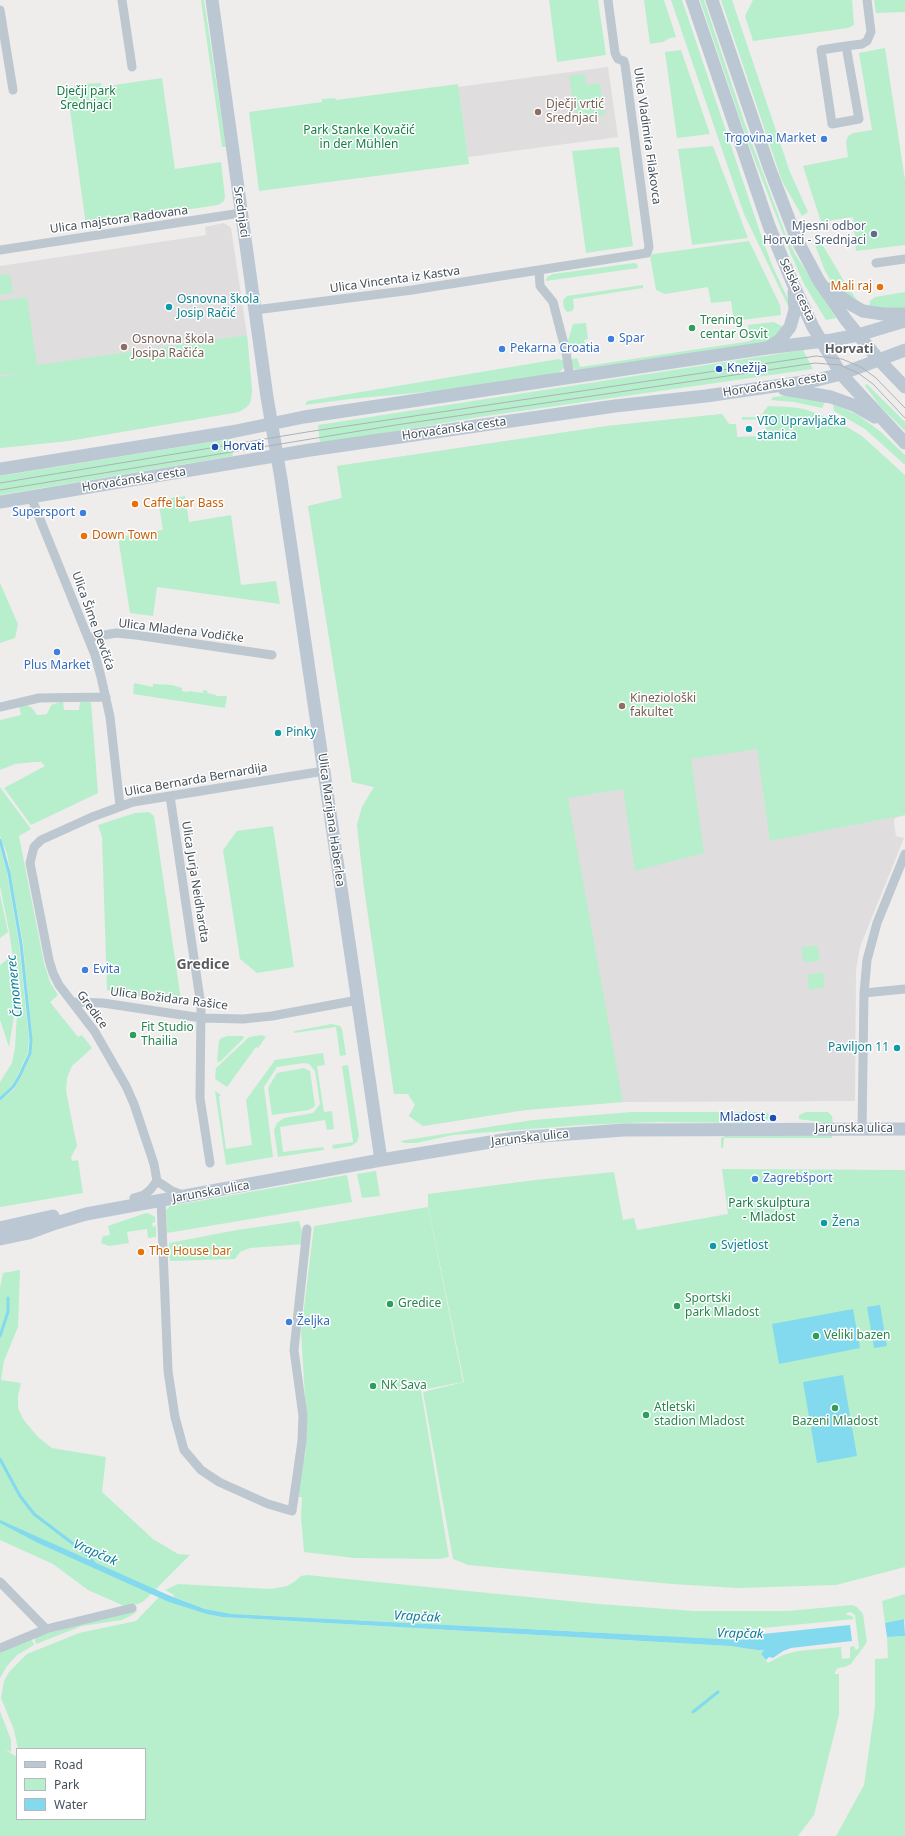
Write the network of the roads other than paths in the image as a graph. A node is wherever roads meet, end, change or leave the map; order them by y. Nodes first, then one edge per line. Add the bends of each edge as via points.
1 (122, 0) edge
2 (212, 0) edge
3 (608, 0) edge
4 (692, 0) edge
5 (712, 0) edge
6 (866, 0) edge
7 (0, 10) edge
8 (846, 46) junction
9 (132, 67) dead end
10 (13, 90) dead end
11 (241, 213) junction
12 (0, 250) edge
13 (643, 254) joint
14 (905, 259) edge
15 (876, 263) dead end
16 (539, 270) junction
17 (819, 281) junction
18 (793, 284) junction
19 (255, 310) junction
20 (905, 314) edge
21 (905, 321) edge
22 (858, 335) junction
23 (822, 341) junction
24 (767, 348) junction
25 (905, 350) edge
26 (879, 360) junction
27 (841, 374) junction
28 (570, 378) junction
29 (768, 387) junction
30 (905, 387) edge
31 (271, 424) junction
32 (887, 424) junction
33 (905, 442) edge
34 (277, 456) junction
35 (0, 469) edge
36 (31, 497) junction
37 (0, 502) edge
38 (88, 638) junction
39 (272, 655) dead end
40 (106, 697) junction
41 (0, 707) edge
42 (324, 771) junction
43 (170, 796) junction
44 (120, 806) junction
45 (34, 846) joint
46 (905, 854) edge
47 (905, 989) edge
48 (864, 993) junction
49 (358, 1000) junction
50 (72, 1002) junction
51 (202, 1018) junction
52 (905, 1129) edge
53 (862, 1130) junction
54 (381, 1160) junction
55 (210, 1163) dead end
56 (157, 1181) junction
57 (187, 1196) junction
58 (134, 1198) junction
59 (161, 1201) junction
60 (0, 1228) edge
61 (308, 1229) dead end
62 (0, 1239) edge
63 (0, 1582) edge
64 (132, 1608) dead end
65 (46, 1629) junction
66 (0, 1648) edge

1 - 9 street
2 - 11 street, Srednjaci
3 - 13 street, Ulica Vladimira Filakovca via 615,53 625,65 640,170 650,247
4 - 18 street, Selska cesta via 764,212
5 - 17 street, Selska cesta via 786,213
6 - 8 street via 871,32 867,42
7 - 10 street
8 - 8 street via 859,119 832,124 820,50
11 - 12 street, Ulica majstora Radovana
11 - 19 street, Srednjaci
13 - 16 street, Ulica Vincenta iz Kastva
14 - 15 street
16 - 19 street, Ulica Vincenta iz Kastva via 377,295
16 - 28 street via 540,286 551,298 557,314
17 - 20 street via 863,311
17 - 22 street, Selska cesta
18 - 23 street, Selska cesta
18 - 24 street via 794,310 790,326 780,340
19 - 31 street, Srednjaci
21 - 22 street
22 - 23 street
22 - 26 street, Selska cesta
23 - 24 street
23 - 27 street, Selska cesta
24 - 28 street
25 - 26 street, Horvaćanska cesta
26 - 27 street, Horvaćanska cesta
26 - 30 street, Selska cesta
27 - 29 street, Horvaćanska cesta
27 - 32 street, Selska cesta
28 - 31 street
29 - 32 street via 831,397 856,406
29 - 34 street, Horvaćanska cesta via 607,407
31 - 34 street, Ulica Marijana Haberlea
31 - 35 street
32 - 33 street, Selska cesta
34 - 36 street, Horvaćanska cesta
34 - 42 street, Ulica Marijana Haberlea
36 - 37 street, Horvaćanska cesta
36 - 38 street, Ulica Šime Devčića
38 - 39 street, Ulica Mladena Vodičke via 116,633
38 - 40 street, Ulica Šime Devčića
40 - 41 street via 39,698
40 - 44 street, Ulica Šime Devčića
42 - 43 street, Ulica Bernarda Bernardija
42 - 49 street, Ulica Marijana Haberlea
43 - 44 street, Ulica Bernarda Bernardija
43 - 51 street, Ulica Jurja Neidhardta
44 - 45 street, Ulica Bernarda Bernardija via 41,840
45 - 50 street, Gredice via 30,863 49,960 59,985
46 - 48 street via 878,923 867,960
47 - 48 street
48 - 53 street
49 - 51 street, Ulica Božidara Rašice via 257,1018
49 - 54 street, Ulica Marijana Haberlea
50 - 51 street, Ulica Božidara Rašice via 103,1003
50 - 56 street, Gredice via 104,1047 126,1086 154,1164
51 - 55 street, Ulica Jurja Neidhardta via 200,1098
52 - 53 street, Jarunska ulica
53 - 54 street, Jarunska ulica via 624,1130 556,1134 508,1139
54 - 57 street, Jarunska ulica
56 - 57 street via 172,1191
56 - 58 street via 144,1195
57 - 59 street, Jarunska ulica
58 - 59 street, Jarunska ulica
58 - 60 street, Jarunska ulica
59 - 61 street via 168,1371 175,1417 184,1450 201,1470 219,1482 268,1504 292,1510 303,1416 294,1350
59 - 62 street, Jarunska ulica via 86,1214 29,1233
63 - 65 street
64 - 65 street
65 - 66 street

